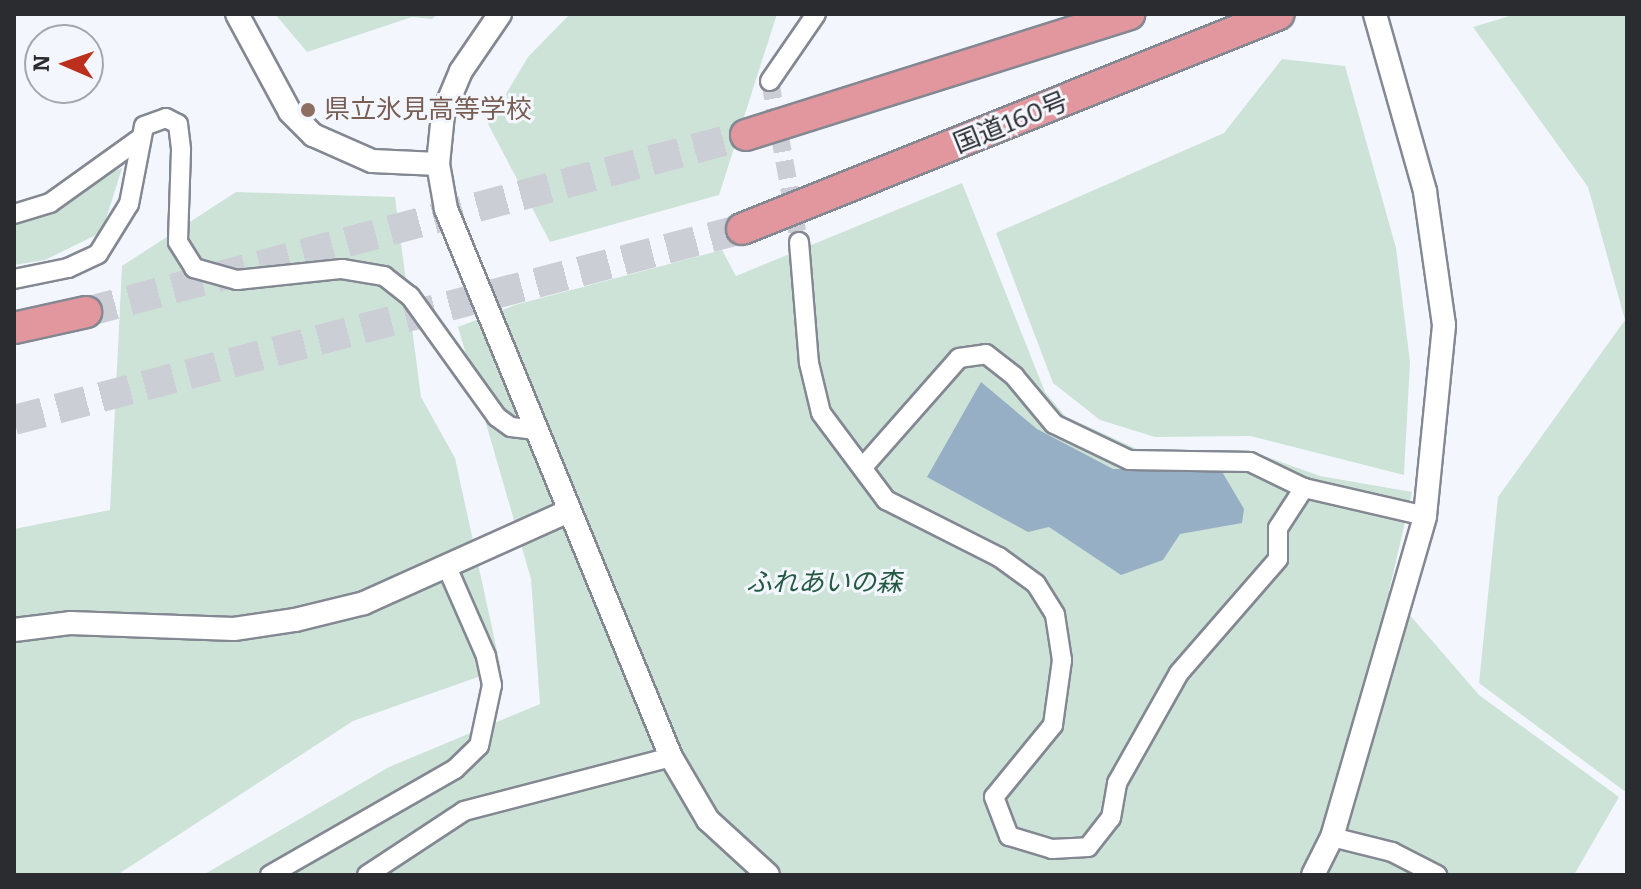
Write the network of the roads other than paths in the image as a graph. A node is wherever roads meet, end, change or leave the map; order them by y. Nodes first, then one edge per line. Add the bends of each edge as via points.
1 (237, 14) edge
2 (500, 14) edge
3 (816, 14) edge
4 (1129, 14) edge
5 (1279, 14) edge
6 (1375, 14) edge
7 (770, 81) tunnel mouth
8 (746, 135) tunnel mouth
9 (138, 140) junction
10 (438, 164) junction
11 (14, 214) edge
12 (742, 229) tunnel mouth
13 (799, 242) tunnel mouth
14 (14, 279) edge
15 (86, 312) tunnel mouth
16 (14, 328) edge
17 (536, 430) junction
18 (863, 467) junction
19 (1304, 488) junction
20 (569, 511) junction
21 (1425, 516) junction
22 (447, 567) junction
23 (14, 630) edge
24 (671, 757) junction
25 (1332, 837) junction
26 (270, 875) edge
27 (367, 875) edge
28 (768, 875) edge
29 (1313, 875) edge
30 (1437, 875) edge

1 - 10 street via 290,112 313,135 372,161
2 - 10 street via 461,71 443,114
3 - 7 street
4 - 8 highway
5 - 12 highway, 国道160号
6 - 21 street via 1425,191 1444,325
9 - 11 street via 50,203
9 - 14 street via 129,204 116,233 98,254 68,268
9 - 17 street via 155,118 178,124 178,242 194,268 237,280 342,269 384,276 410,296 497,417 511,427
10 - 17 street via 446,209
13 - 18 street via 809,363 821,413
15 - 16 highway
17 - 20 street
18 - 19 street via 959,358 986,354 1014,376 1054,424 1129,460 1250,462
18 - 19 street via 886,500 999,557 1036,584 1055,615 1062,660 1053,725 994,797 1009,836 1052,849 1088,847 1111,818 1117,783 1179,673 1278,559 1278,528
19 - 21 street
20 - 22 street
20 - 24 street
21 - 25 street
22 - 23 street via 364,603 234,629 70,623
22 - 26 street via 486,656 492,685 479,746 455,769
24 - 27 street via 464,811
24 - 28 street via 708,820
25 - 29 street
25 - 30 street via 1392,852

